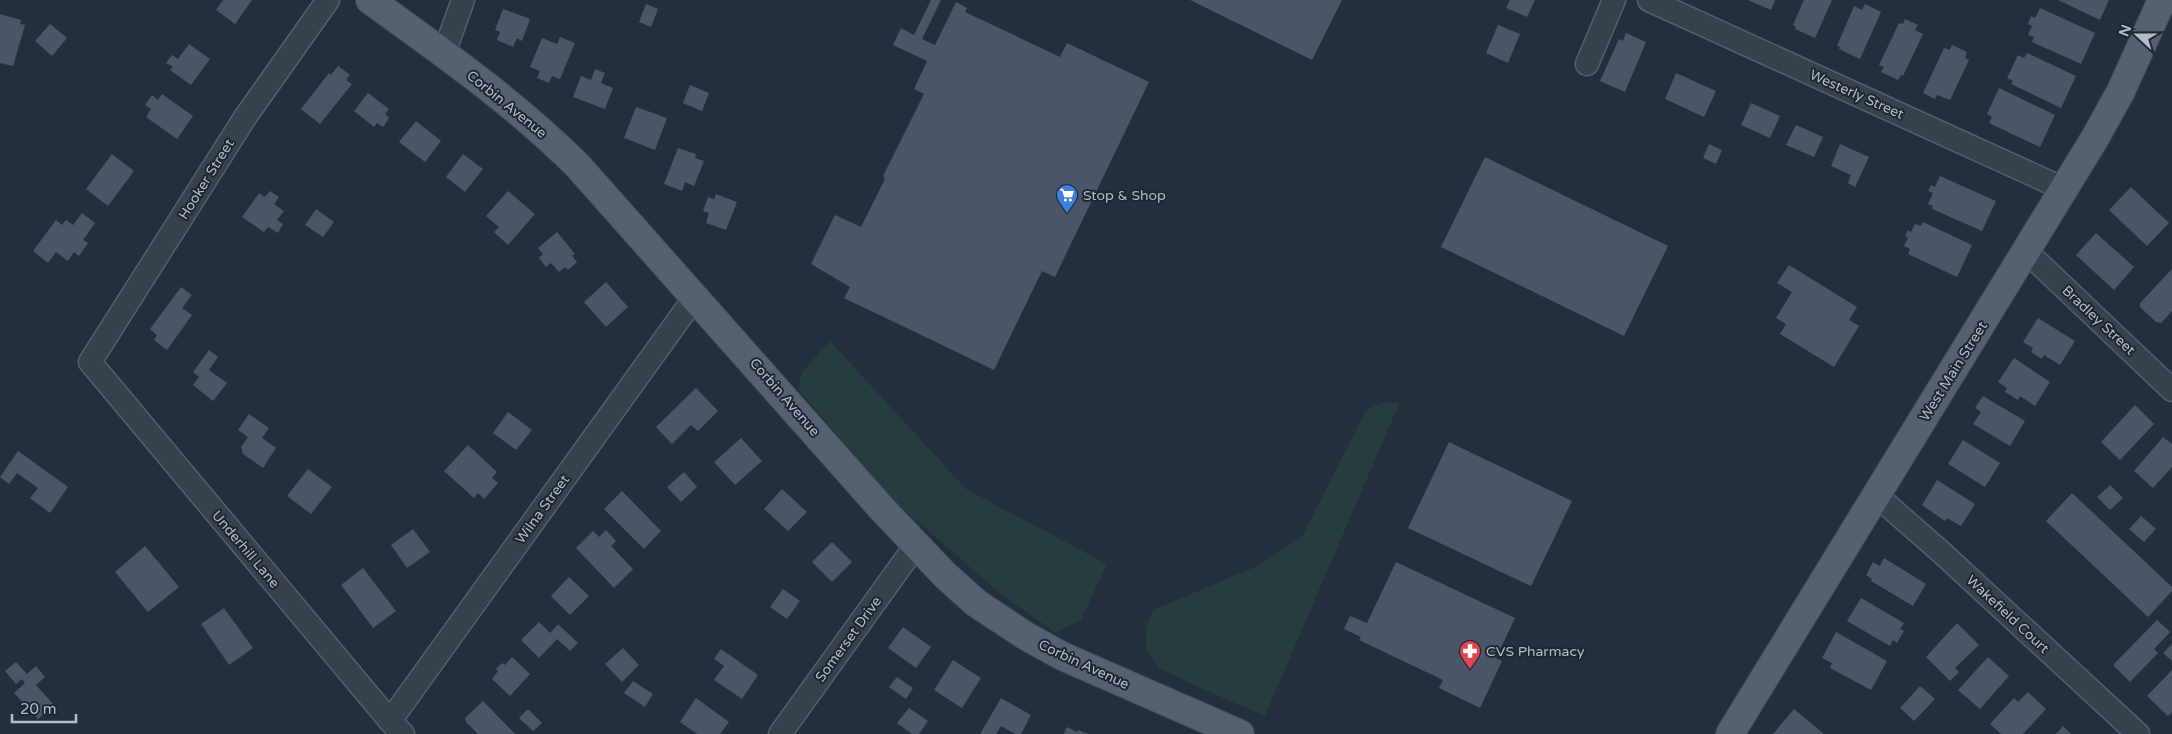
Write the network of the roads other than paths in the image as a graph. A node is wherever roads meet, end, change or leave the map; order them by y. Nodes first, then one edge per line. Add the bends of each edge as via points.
1 (328, 0) edge
2 (370, 0) edge
3 (463, 0) edge
4 (1614, 0) edge
5 (1649, 0) edge
6 (2162, 0) edge
7 (444, 53) junction
8 (1587, 64) dead end
9 (2064, 189) junction
10 (2026, 252) junction
11 (695, 297) junction
12 (90, 362) joint
13 (2172, 390) edge
14 (1876, 495) junction
15 (916, 545) junction
16 (397, 727) edge
17 (780, 734) edge
18 (1240, 734) edge
19 (1730, 734) edge
20 (2138, 734) edge

1 - 12 street, Hooker Street via 246,116
2 - 7 main road, Corbin Avenue
3 - 7 street
4 - 8 street
5 - 9 street, Westerly Street
6 - 9 main road, West Main Street via 2121,91
7 - 11 main road, Corbin Avenue via 557,145
9 - 10 main road, West Main Street
10 - 13 street, Bradley Street
10 - 14 main road, West Main Street
11 - 15 main road, Corbin Avenue
11 - 16 street, Wilna Street
12 - 16 street, Underhill Lane
14 - 19 main road, West Main Street
14 - 20 street, Wakefield Court
15 - 17 street, Somerset Drive
15 - 18 main road, Corbin Avenue via 976,603 1026,636 1100,673

